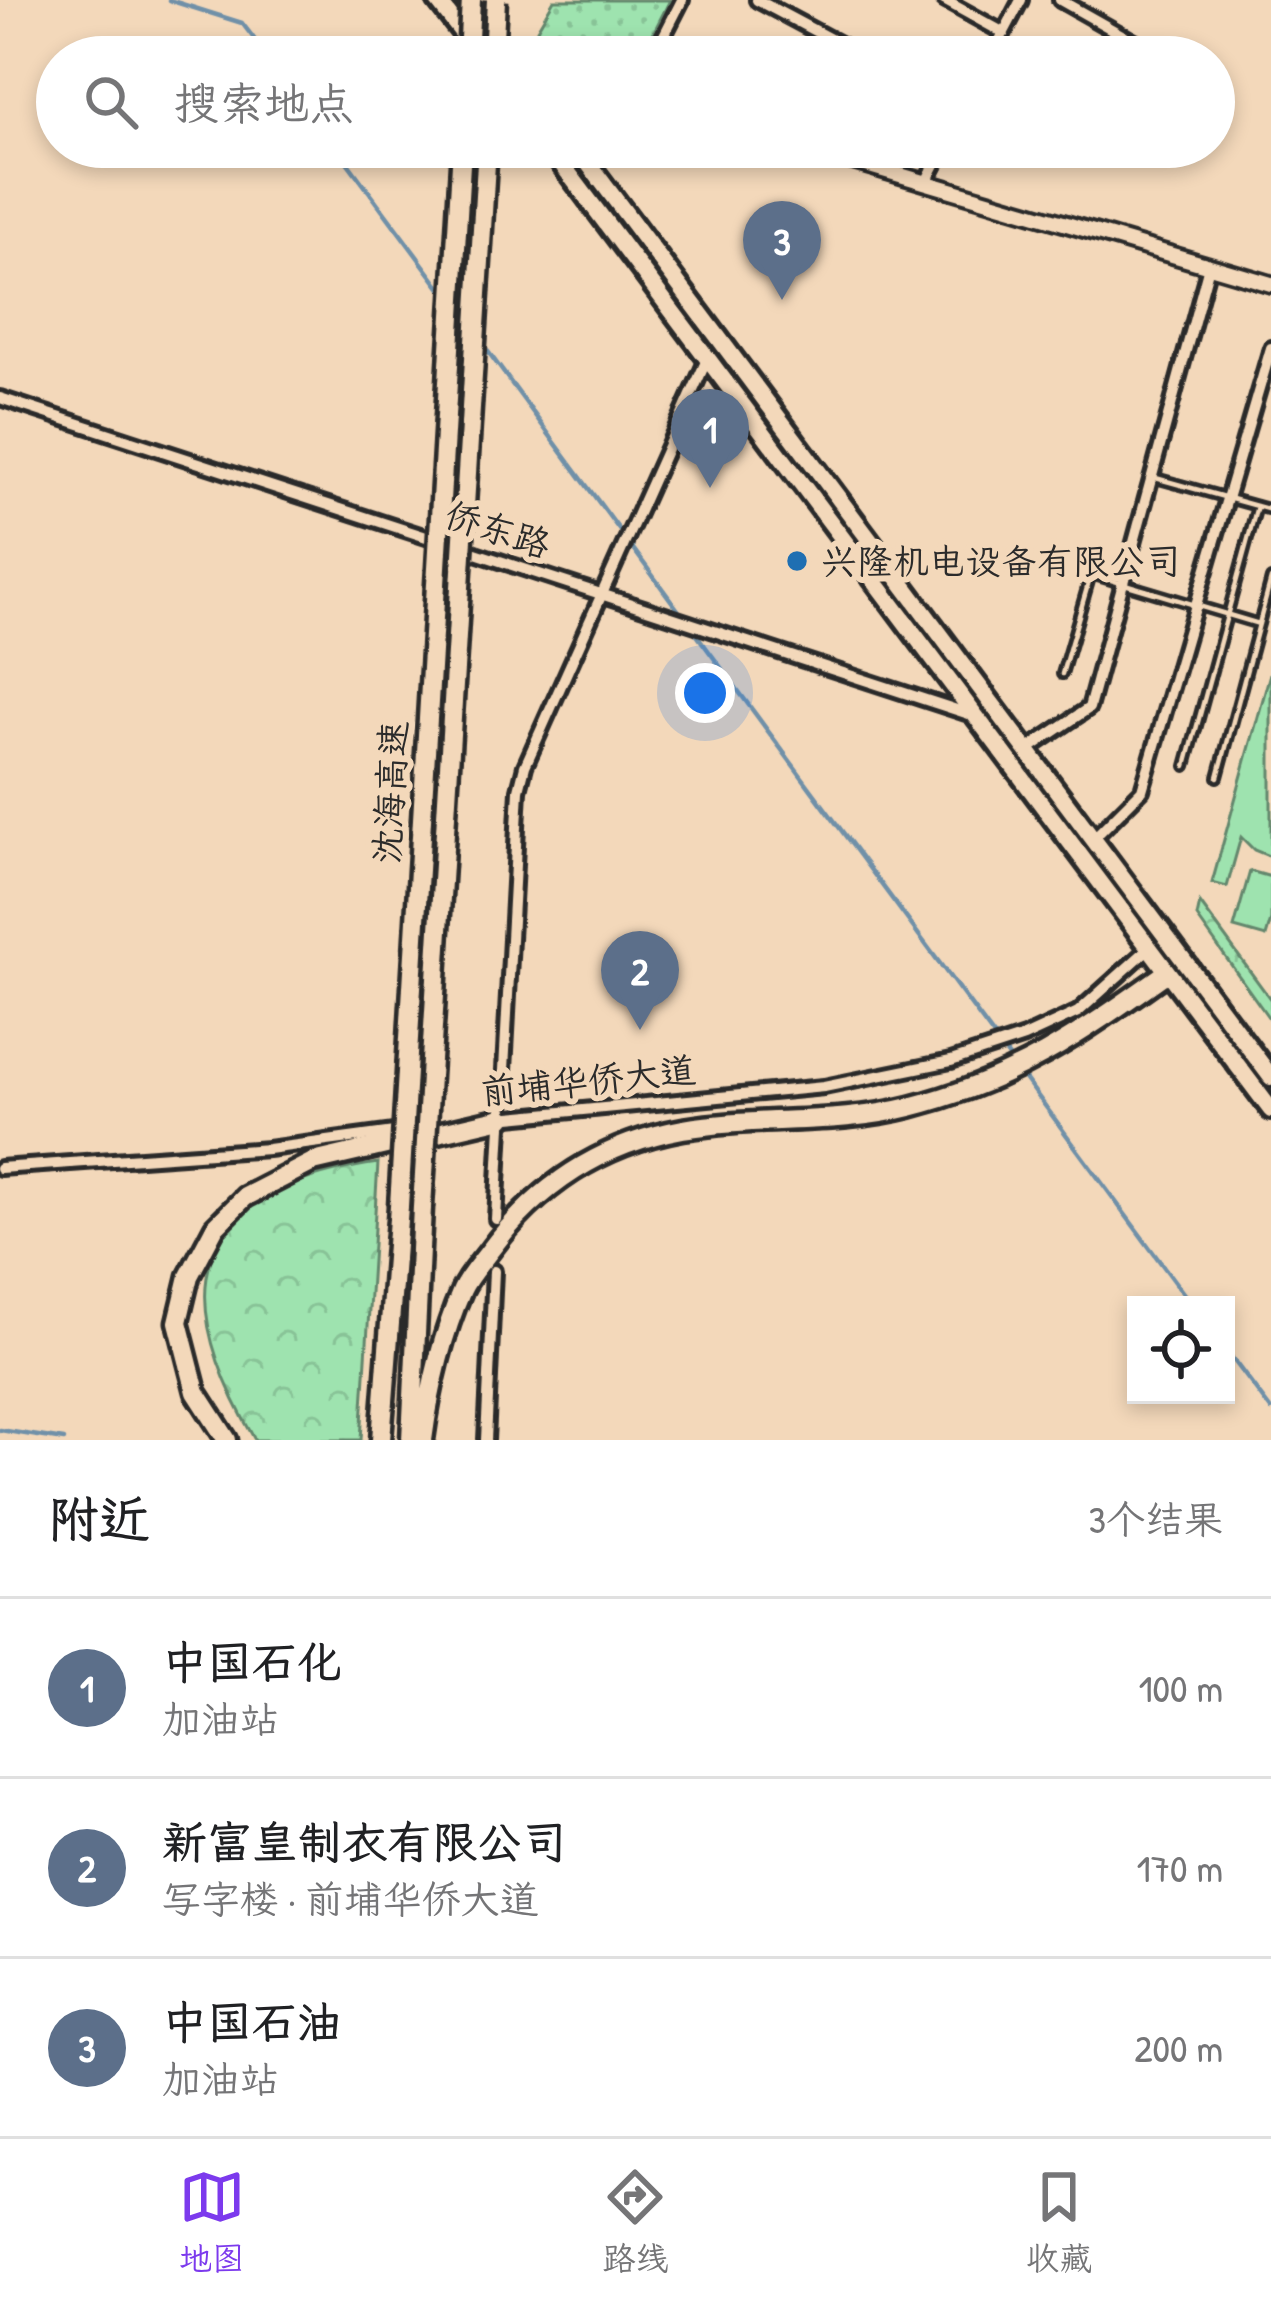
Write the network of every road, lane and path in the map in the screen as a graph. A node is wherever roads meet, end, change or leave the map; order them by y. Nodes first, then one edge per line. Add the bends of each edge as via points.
1 (437, 0) edge
2 (468, 0) edge
3 (496, 0) edge
4 (682, 0) edge
5 (757, 0) edge
6 (944, 0) edge
7 (1021, 0) edge
8 (1060, 0) edge
9 (1004, 33) junction
10 (465, 36) edge
11 (468, 36) edge
12 (493, 36) edge
13 (494, 36) edge
14 (664, 36) edge
15 (825, 36) edge
16 (1002, 36) edge
17 (1124, 36) edge
18 (461, 168) edge
19 (486, 168) edge
20 (565, 168) edge
21 (592, 168) edge
22 (878, 168) edge
23 (933, 168) edge
24 (926, 182) junction
25 (1209, 266) junction
26 (1271, 284) edge
27 (1271, 348) edge
28 (708, 356) junction
29 (0, 398) edge
30 (1152, 477) junction
31 (1227, 497) junction
32 (1257, 506) junction
33 (1271, 509) edge
34 (1271, 579) edge
35 (1123, 584) junction
36 (602, 594) junction
37 (1196, 605) junction
38 (1227, 614) junction
39 (1259, 624) junction
40 (1062, 674) dead end
41 (977, 717) junction
42 (1028, 749) junction
43 (1186, 766) dead end
44 (1218, 777) dead end
45 (1093, 839) junction
46 (1148, 949) junction
47 (1166, 973) junction
48 (1271, 1077) edge
49 (1271, 1110) edge
50 (502, 1118) junction
51 (0, 1168) edge
52 (496, 1219) dead end
53 (494, 1270) dead end
54 (226, 1440) edge
55 (381, 1440) edge
56 (411, 1440) edge
57 (423, 1440) edge
58 (486, 1440) edge

1 - 10 main road
2 - 11 highway, bridge
2 - 12 main road
3 - 13 highway, bridge
4 - 14 street
5 - 15 street
6 - 9 street
7 - 9 street
8 - 17 street
9 - 16 street
18 - 55 highway, 沈海高速, bridge
19 - 56 highway, 沈海高速, bridge
20 - 28 main road
21 - 42 main road
22 - 24 street
23 - 24 street
24 - 25 street
25 - 26 street
25 - 30 street
27 - 31 street
28 - 36 street
28 - 41 main road
29 - 36 street, 侨东路
30 - 31 lane
30 - 35 street
31 - 32 lane
31 - 37 street
32 - 33 lane
32 - 38 lane
34 - 39 lane
35 - 37 lane
35 - 40 lane via 1091,574
35 - 42 street via 1089,708
36 - 41 street, 侨东路
36 - 50 street via 519,790
37 - 38 lane
37 - 45 street via 1142,790
38 - 39 lane
38 - 43 lane
39 - 44 lane
41 - 46 main road
42 - 45 main road
45 - 48 main road
46 - 47 main road
46 - 50 street, 前埔华侨大道 via 1078,1012 951,1061 824,1087
47 - 49 main road
47 - 57 highway via 1061,1047 983,1085 853,1118 684,1129 626,1144 559,1177 509,1225 464,1287 432,1376
50 - 51 street, 前埔华侨大道 via 268,1149
50 - 52 street
50 - 54 highway via 313,1162 245,1197 215,1227 189,1276 178,1322 196,1391
53 - 58 street

